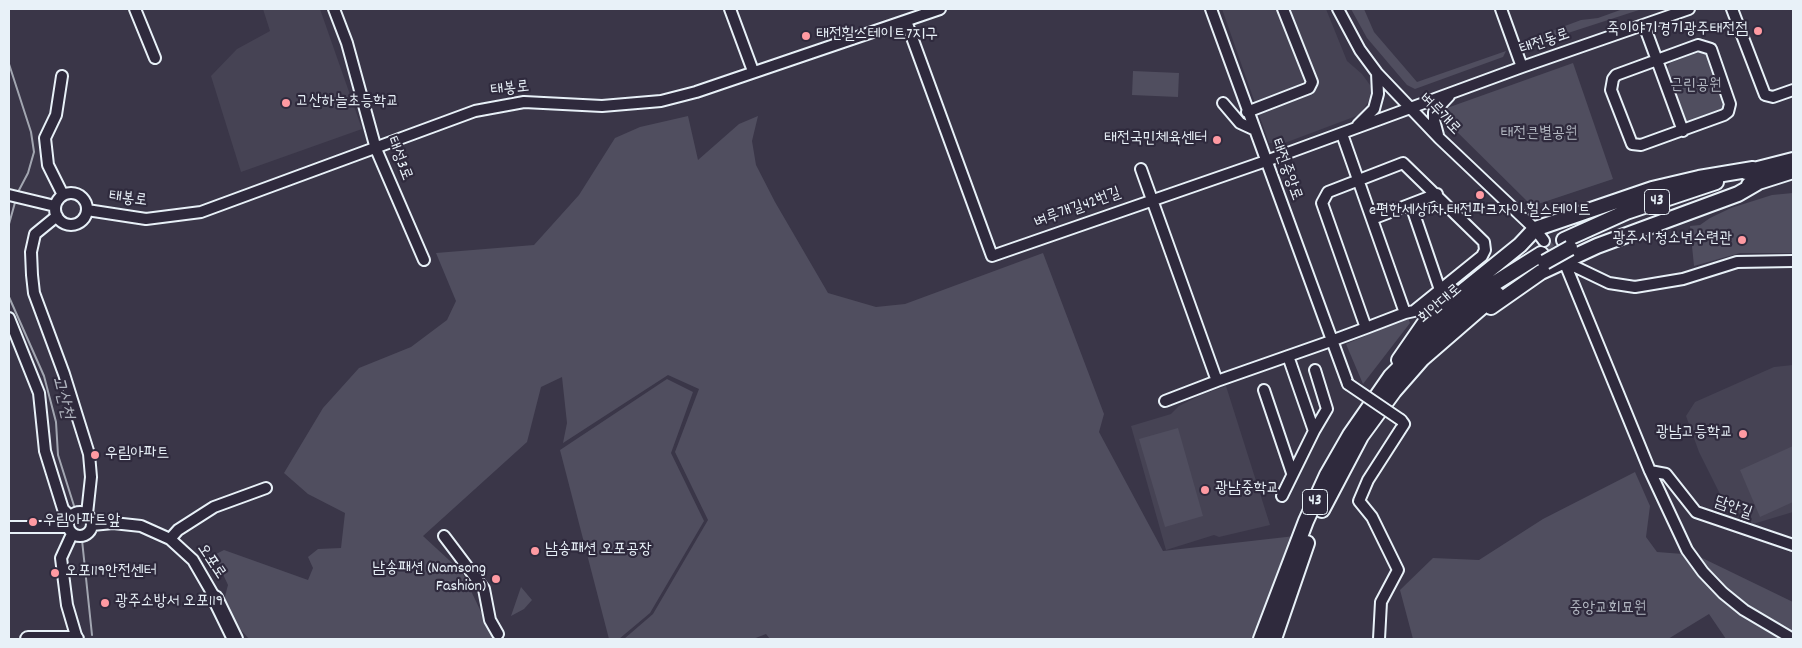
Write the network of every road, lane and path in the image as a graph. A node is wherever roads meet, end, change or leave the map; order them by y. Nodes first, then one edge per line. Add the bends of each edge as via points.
1 (136, 9) edge
2 (334, 9) edge
3 (730, 9) edge
4 (940, 9) edge
5 (1211, 9) edge
6 (1283, 9) edge
7 (1338, 9) edge
8 (1501, 9) edge
9 (1689, 9) edge
10 (1732, 9) edge
11 (906, 21) junction
12 (1644, 25) junction
13 (155, 58) dead end
14 (1657, 60) junction
15 (1522, 67) junction
16 (753, 71) junction
17 (1377, 73) junction
18 (62, 76) dead end
19 (1456, 90) junction
20 (1793, 90) edge
21 (1223, 103) dead end
22 (1411, 108) junction
23 (1247, 112) junction
24 (1254, 129) junction
25 (1353, 130) junction
26 (1683, 131) junction
27 (1342, 134) junction
28 (1439, 138) junction
29 (376, 148) junction
30 (1793, 160) edge
31 (1266, 161) junction
32 (1141, 169) dead end
33 (1793, 170) edge
34 (1755, 176) junction
35 (1358, 181) junction
36 (1437, 194) junction
37 (9, 195) edge
38 (63, 195) junction
39 (1152, 199) junction
40 (1411, 205) junction
41 (87, 210) junction
42 (56, 211) junction
43 (1372, 219) junction
44 (1535, 229) junction
45 (1551, 255) junction
46 (424, 260) dead end
47 (1793, 261) edge
48 (1440, 290) junction
49 (1405, 313) junction
50 (9, 318) edge
51 (1366, 328) junction
52 (1331, 341) junction
53 (1288, 356) junction
54 (1315, 370) dead end
55 (1392, 376) junction
56 (1217, 381) junction
57 (1264, 390) dead end
58 (1165, 402) dead end
59 (1314, 431) junction
60 (1650, 471) junction
61 (1292, 473) junction
62 (266, 488) dead end
63 (1282, 496) dead end
64 (87, 514) junction
65 (92, 525) junction
66 (70, 526) junction
67 (9, 527) edge
68 (444, 536) dead end
69 (170, 539) junction
70 (1793, 545) edge
71 (215, 598) joint
72 (498, 634) dead end
73 (28, 639) edge
74 (76, 639) edge
75 (235, 639) edge
76 (1261, 639) edge
77 (1274, 639) edge
78 (1379, 639) edge
79 (1793, 639) edge

1 - 13 street
2 - 29 street, 태성3로 via 347,43
3 - 16 street
4 - 11 street, 태봉로
5 - 23 street, 태전중앙로
6 - 23 street via 1312,82 1309,88
7 - 17 street, 벼루개로 via 1360,50
8 - 15 street
9 - 12 street, 태전동로
10 - 20 street via 1765,96 1773,98
11 - 16 street, 태봉로
11 - 39 street, 벼루개길42번길 via 992,256
12 - 14 street
12 - 15 street, 태전동로
14 - 26 street
14 - 26 street via 1698,45 1711,49 1730,108 1724,115
14 - 26 street via 1616,75 1610,90 1632,144 1641,146
15 - 19 street, 태전동로
16 - 29 street, 태봉로 via 696,92 641,104 602,106 524,102 487,107
17 - 22 street, 벼루개로
17 - 25 street via 1378,94 1374,109
18 - 38 street via 56,115 45,138 48,165
19 - 22 street, 태전동로
19 - 28 street via 1434,112
21 - 24 street via 1240,122
22 - 25 street, 벼루개길42번길
22 - 28 street, 벼루개로
23 - 24 street, 태전중앙로
24 - 31 street, 태전중앙로
25 - 27 street, 벼루개길42번길
27 - 31 street, 벼루개길42번길
27 - 35 street
28 - 44 street, 벼루개로
29 - 41 street, 태봉로 via 201,212 146,219
29 - 46 street, 태성3로
30 - 34 highway, 43
31 - 39 street, 벼루개길42번길
31 - 52 street, 태전중앙로
32 - 39 street
33 - 34 highway, 43
34 - 44 highway via 1699,178 1652,189
34 - 45 highway, 43, bridge via 1567,244
34 - 45 highway via 1738,194 1597,246
35 - 36 street via 1404,162
35 - 43 street
35 - 51 street via 1328,192 1322,203
36 - 40 street
36 - 48 street via 1484,242 1485,250
37 - 42 street
38 - 41 street via 81,196
38 - 42 street
39 - 56 street
40 - 43 street
40 - 48 street
41 - 42 street via 83,219 74,224 64,223
42 - 64 street via 35,234 31,252 32,275 34,293 89,454 91,477
43 - 49 street
44 - 45 street, 벼루개로
44 - 55 highway via 1520,245 1426,321 1401,356
45 - 47 street via 1609,283 1635,287 1683,279 1738,262
45 - 55 highway, 회안대로 / 43 via 1495,283 1443,324
45 - 60 street
45 - 77 highway, 회안대로 / 43 via 1505,288 1422,359 1361,436 1312,529
48 - 49 street via 1420,307
49 - 51 street
50 - 66 street via 39,393 45,451
51 - 52 street
52 - 53 street
52 - 78 street, 태전중앙로, bridge via 1348,384 1404,424 1368,480 1359,501 1372,517 1398,570 1381,602
53 - 56 street
53 - 59 street
54 - 59 street via 1326,410
55 - 76 highway, 회안대로 / 43 via 1350,435 1327,476 1306,521
56 - 58 street
57 - 61 street
59 - 61 street
60 - 70 street, 담안길 via 1666,474 1696,512
60 - 79 street via 1687,550 1704,572 1744,610
61 - 63 street
62 - 69 street via 214,507 178,530
64 - 65 street
64 - 66 street, 오포로 via 79,512
65 - 66 street, 오포로 via 84,536
65 - 69 street, 오포로 via 141,526
66 - 67 street, 오포로
66 - 74 street via 61,558
68 - 72 street via 484,589 490,620
69 - 71 street, 오포로 via 193,560
71 - 75 highway
73 - 74 highway

